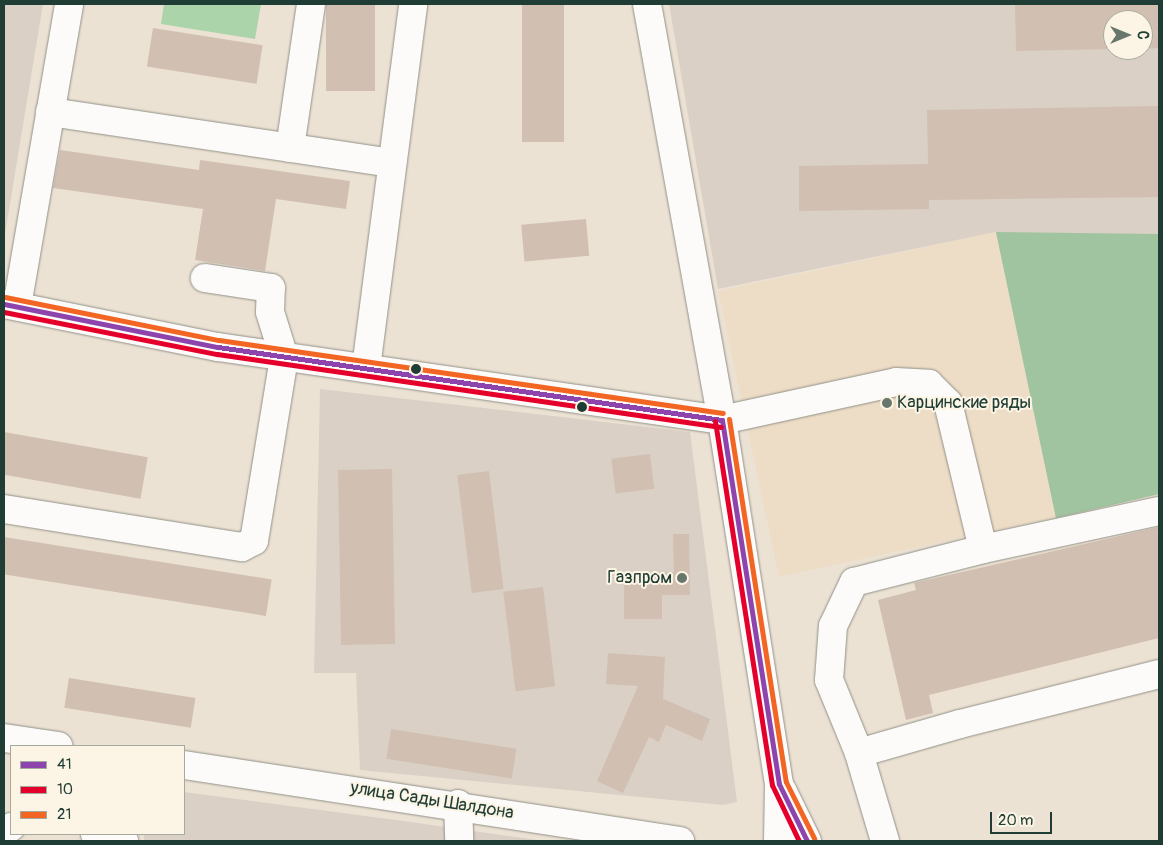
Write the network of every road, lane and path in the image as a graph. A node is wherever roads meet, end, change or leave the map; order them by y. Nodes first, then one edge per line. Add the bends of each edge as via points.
1 (68, 4) edge
2 (311, 4) edge
3 (413, 4) edge
4 (647, 4) edge
5 (50, 112) junction
6 (290, 148) junction
7 (392, 164) junction
8 (205, 278) dead end
9 (10, 305) edge
10 (284, 357) junction
11 (366, 368) junction
12 (722, 420) junction
13 (4, 509) edge
14 (1159, 511) edge
15 (983, 549) junction
16 (1159, 674) edge
17 (4, 738) edge
18 (45, 745) edge
19 (859, 754) junction
20 (185, 764) edge
21 (779, 784) junction
22 (458, 804) junction
23 (99, 835) edge
24 (124, 841) edge
25 (460, 841) edge
26 (680, 841) edge
27 (778, 841) edge
28 (806, 841) edge
29 (885, 841) edge

1 - 5 street
2 - 6 street
3 - 7 street
4 - 12 street
5 - 6 street
5 - 9 street
6 - 7 street
7 - 11 street
8 - 10 street via 271,288 270,312
9 - 10 street
10 - 11 street
10 - 13 street via 254,541 242,547
11 - 12 street
12 - 15 street via 896,382 929,384 948,403
12 - 21 street
14 - 15 street
15 - 19 street via 854,582 833,626 829,680
16 - 19 street via 960,724
17 - 18 street
19 - 29 street
20 - 22 street, улица Сады Шалдона
21 - 27 street
21 - 28 street
22 - 25 street
22 - 26 street, улица Сады Шалдона
23 - 24 street

